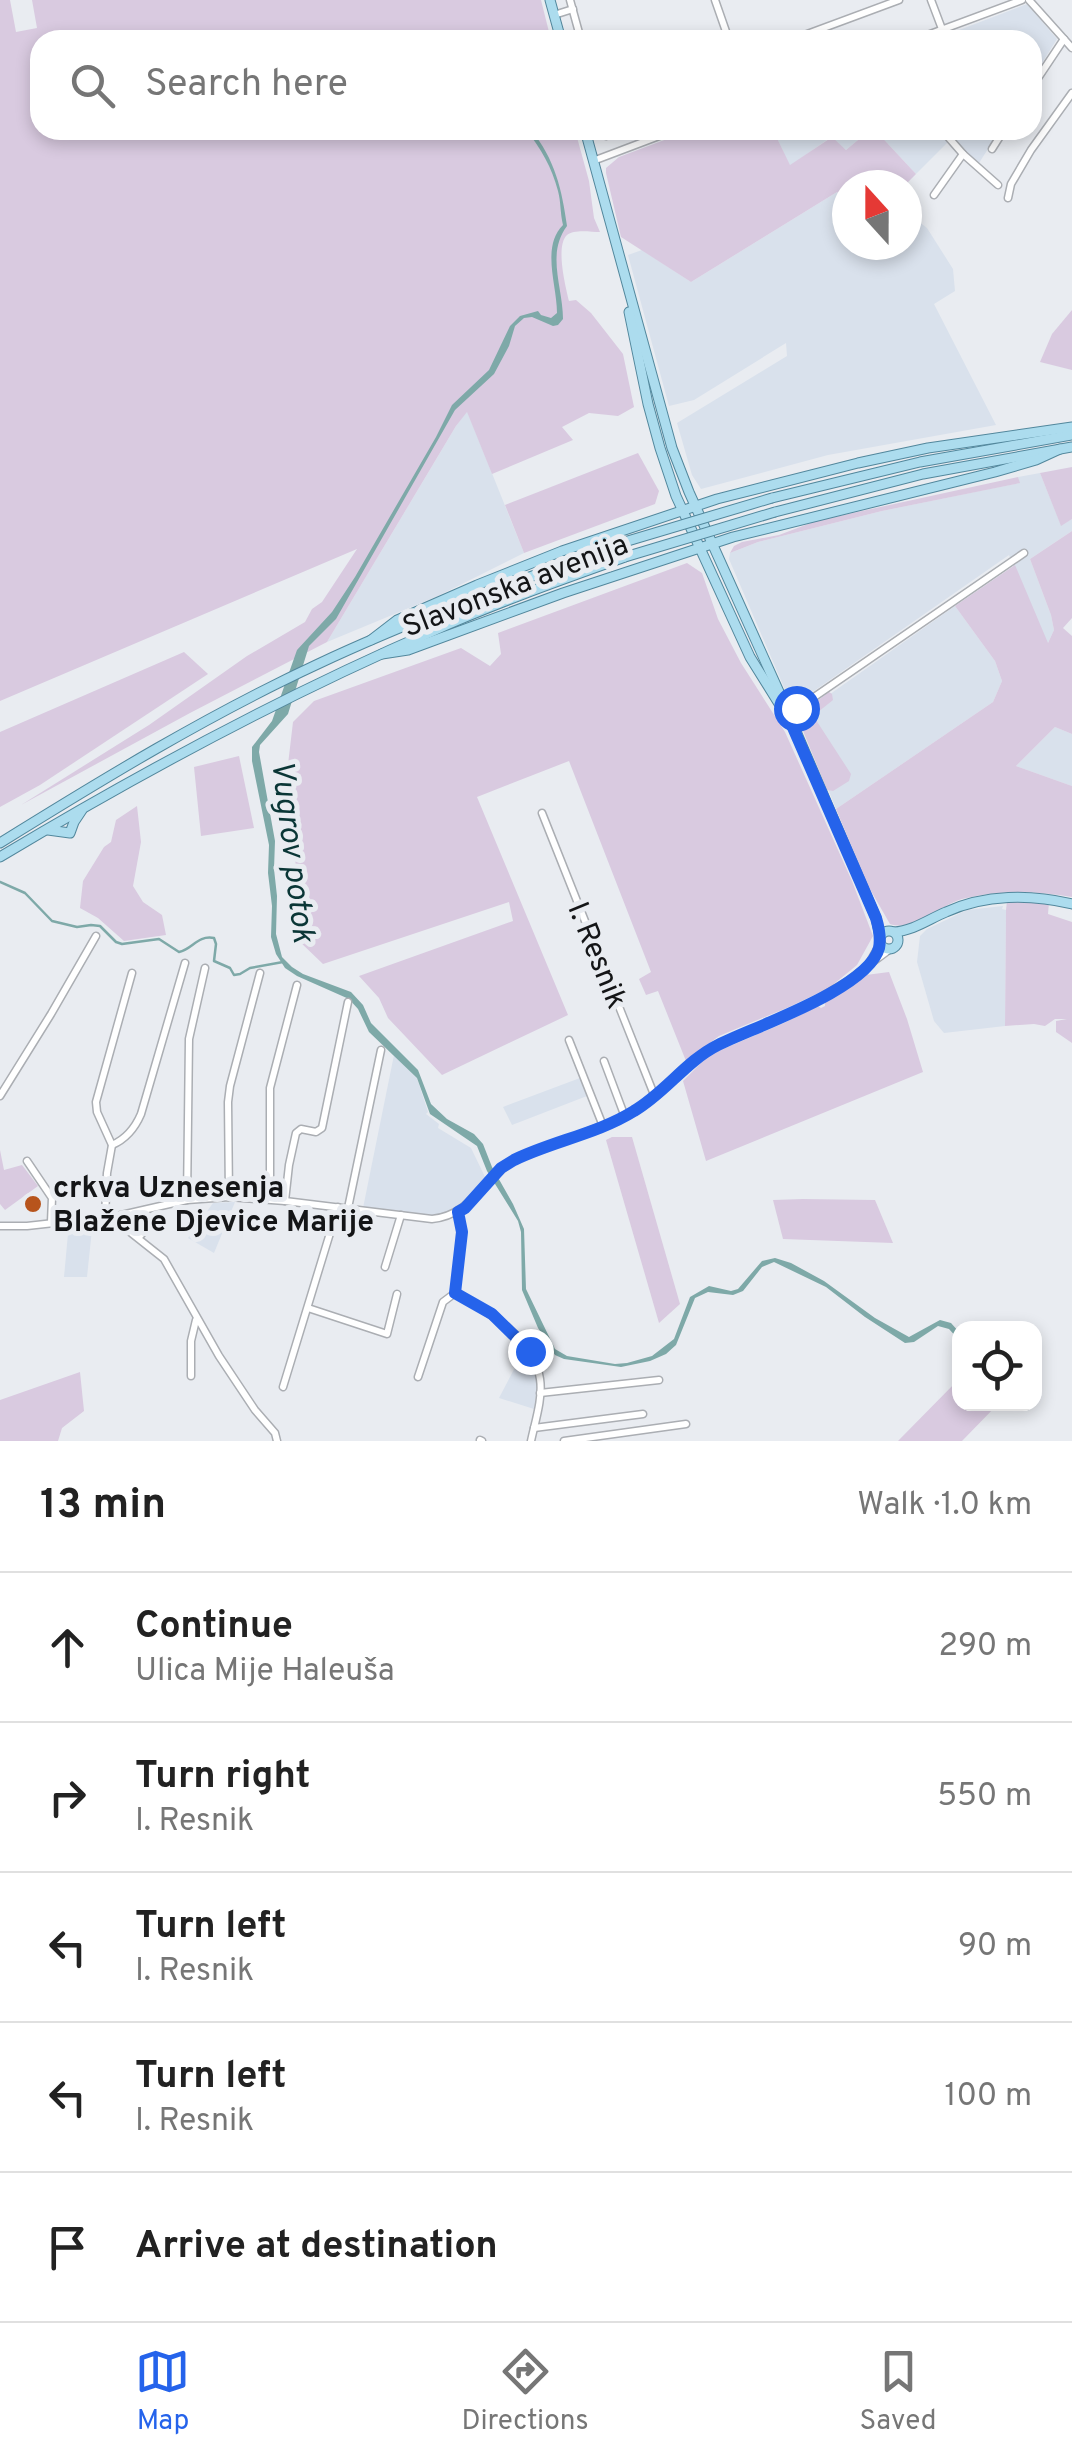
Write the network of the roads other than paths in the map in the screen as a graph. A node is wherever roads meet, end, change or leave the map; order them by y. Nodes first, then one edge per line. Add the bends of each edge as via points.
1 (550, 0) edge
2 (570, 0) edge
3 (715, 0) edge
4 (899, 0) edge
5 (931, 0) edge
6 (1026, 0) edge
7 (573, 9) junction
8 (554, 15) junction
9 (942, 29) joint
10 (558, 30) edge
11 (578, 30) edge
12 (726, 30) edge
13 (818, 30) edge
14 (1064, 39) junction
15 (1072, 48) edge
16 (1042, 72) edge
17 (1072, 94) edge
18 (1042, 134) edge
19 (588, 140) edge
20 (649, 140) edge
21 (951, 140) edge
22 (998, 140) edge
23 (1038, 140) edge
24 (992, 149) dead end
25 (963, 154) junction
26 (593, 161) junction
27 (998, 185) dead end
28 (934, 196) dead end
29 (1008, 198) dead end
30 (628, 288) junction
31 (1072, 431) edge
32 (1072, 448) edge
33 (1060, 449) junction
34 (695, 506) junction
35 (683, 510) junction
36 (712, 544) junction
37 (700, 548) junction
38 (1024, 553) dead end
39 (372, 640) junction
40 (382, 654) junction
41 (788, 716) junction
42 (84, 808) junction
43 (542, 813) dead end
44 (45, 830) junction
45 (0, 843) edge
46 (0, 857) edge
47 (1072, 904) edge
48 (876, 918) junction
49 (929, 920) junction
50 (893, 932) junction
51 (96, 936) dead end
52 (886, 944) junction
53 (185, 964) dead end
54 (205, 968) dead end
55 (260, 972) dead end
56 (132, 973) dead end
57 (297, 985) dead end
58 (348, 1002) dead end
59 (569, 1040) dead end
60 (381, 1050) dead end
61 (604, 1061) dead end
62 (0, 1096) edge
63 (655, 1097) junction
64 (625, 1117) junction
65 (604, 1126) junction
66 (112, 1145) junction
67 (26, 1162) dead end
68 (229, 1198) junction
69 (270, 1199) junction
70 (186, 1200) junction
71 (285, 1201) junction
72 (338, 1207) junction
73 (348, 1208) junction
74 (146, 1210) junction
75 (458, 1212) junction
76 (401, 1215) junction
77 (108, 1217) junction
78 (51, 1222) junction
79 (0, 1226) edge
80 (139, 1237) junction
81 (386, 1266) dead end
82 (455, 1293) junction
83 (396, 1294) dead end
84 (308, 1308) junction
85 (196, 1319) junction
86 (191, 1376) dead end
87 (418, 1378) dead end
88 (659, 1380) dead end
89 (283, 1388) dead end
90 (540, 1393) junction
91 (644, 1414) dead end
92 (686, 1424) dead end
93 (534, 1428) junction
94 (277, 1441) edge
95 (531, 1441) edge
96 (564, 1441) edge

1 - 8 main road
2 - 7 street
3 - 12 street
4 - 13 street
5 - 9 street
6 - 9 street
6 - 14 street
7 - 8 street
7 - 11 street
8 - 10 main road
14 - 15 street
14 - 16 street
17 - 18 street
19 - 26 main road
20 - 26 street
21 - 25 street
22 - 24 street
23 - 29 street
25 - 27 street
25 - 28 street
26 - 30 main road
30 - 34 main road
30 - 35 main road via 648,404
31 - 34 main road via 928,448
31 - 39 main road, Slavonska avenija, bridge via 772,498 621,543
32 - 33 main road, Slavonska avenija
33 - 36 main road via 996,472
33 - 40 main road, Slavonska avenija, bridge via 923,474 625,557
34 - 35 main road
34 - 36 main road
35 - 37 main road
35 - 39 main road via 477,584 397,620
36 - 37 main road
36 - 41 main road
37 - 40 main road
37 - 41 main road via 750,657
38 - 41 street
39 - 45 main road, Slavonska avenija via 268,688
40 - 42 main road, Slavonska avenija via 198,742
41 - 48 main road
42 - 44 main road, Slavonska avenija
42 - 44 main road via 70,833
43 - 63 street, I. Resnik
44 - 46 main road, Slavonska avenija
47 - 49 main road via 998,899
48 - 50 main road
48 - 52 main road
49 - 50 main road
49 - 52 main road
50 - 52 main road via 885,932
50 - 52 main road via 898,940
51 - 62 street
52 - 63 street via 861,972 802,1009 716,1046
53 - 66 street via 137,1124
54 - 70 street via 190,1038
55 - 68 street via 230,1086
56 - 66 street via 96,1102
57 - 69 street via 270,1088
58 - 71 street via 322,1128 296,1133
59 - 65 street, I. Resnik
60 - 73 street
61 - 64 street
63 - 64 street
64 - 65 street
65 - 75 street via 501,1168
66 - 77 street
67 - 78 street via 52,1198
68 - 69 street
68 - 70 street
69 - 71 street
70 - 74 street
71 - 72 street
72 - 73 street
72 - 84 street
73 - 76 street
74 - 77 street
74 - 80 street via 148,1227
75 - 76 street via 444,1218
75 - 82 street
76 - 81 street
77 - 78 street
77 - 80 street
78 - 79 street
80 - 85 street via 164,1259
82 - 87 street via 442,1302
82 - 90 street via 492,1314 530,1351
83 - 84 street via 387,1334
84 - 89 street
85 - 86 street
85 - 94 street
88 - 90 street
90 - 93 street
91 - 93 street
92 - 96 street
93 - 95 street

